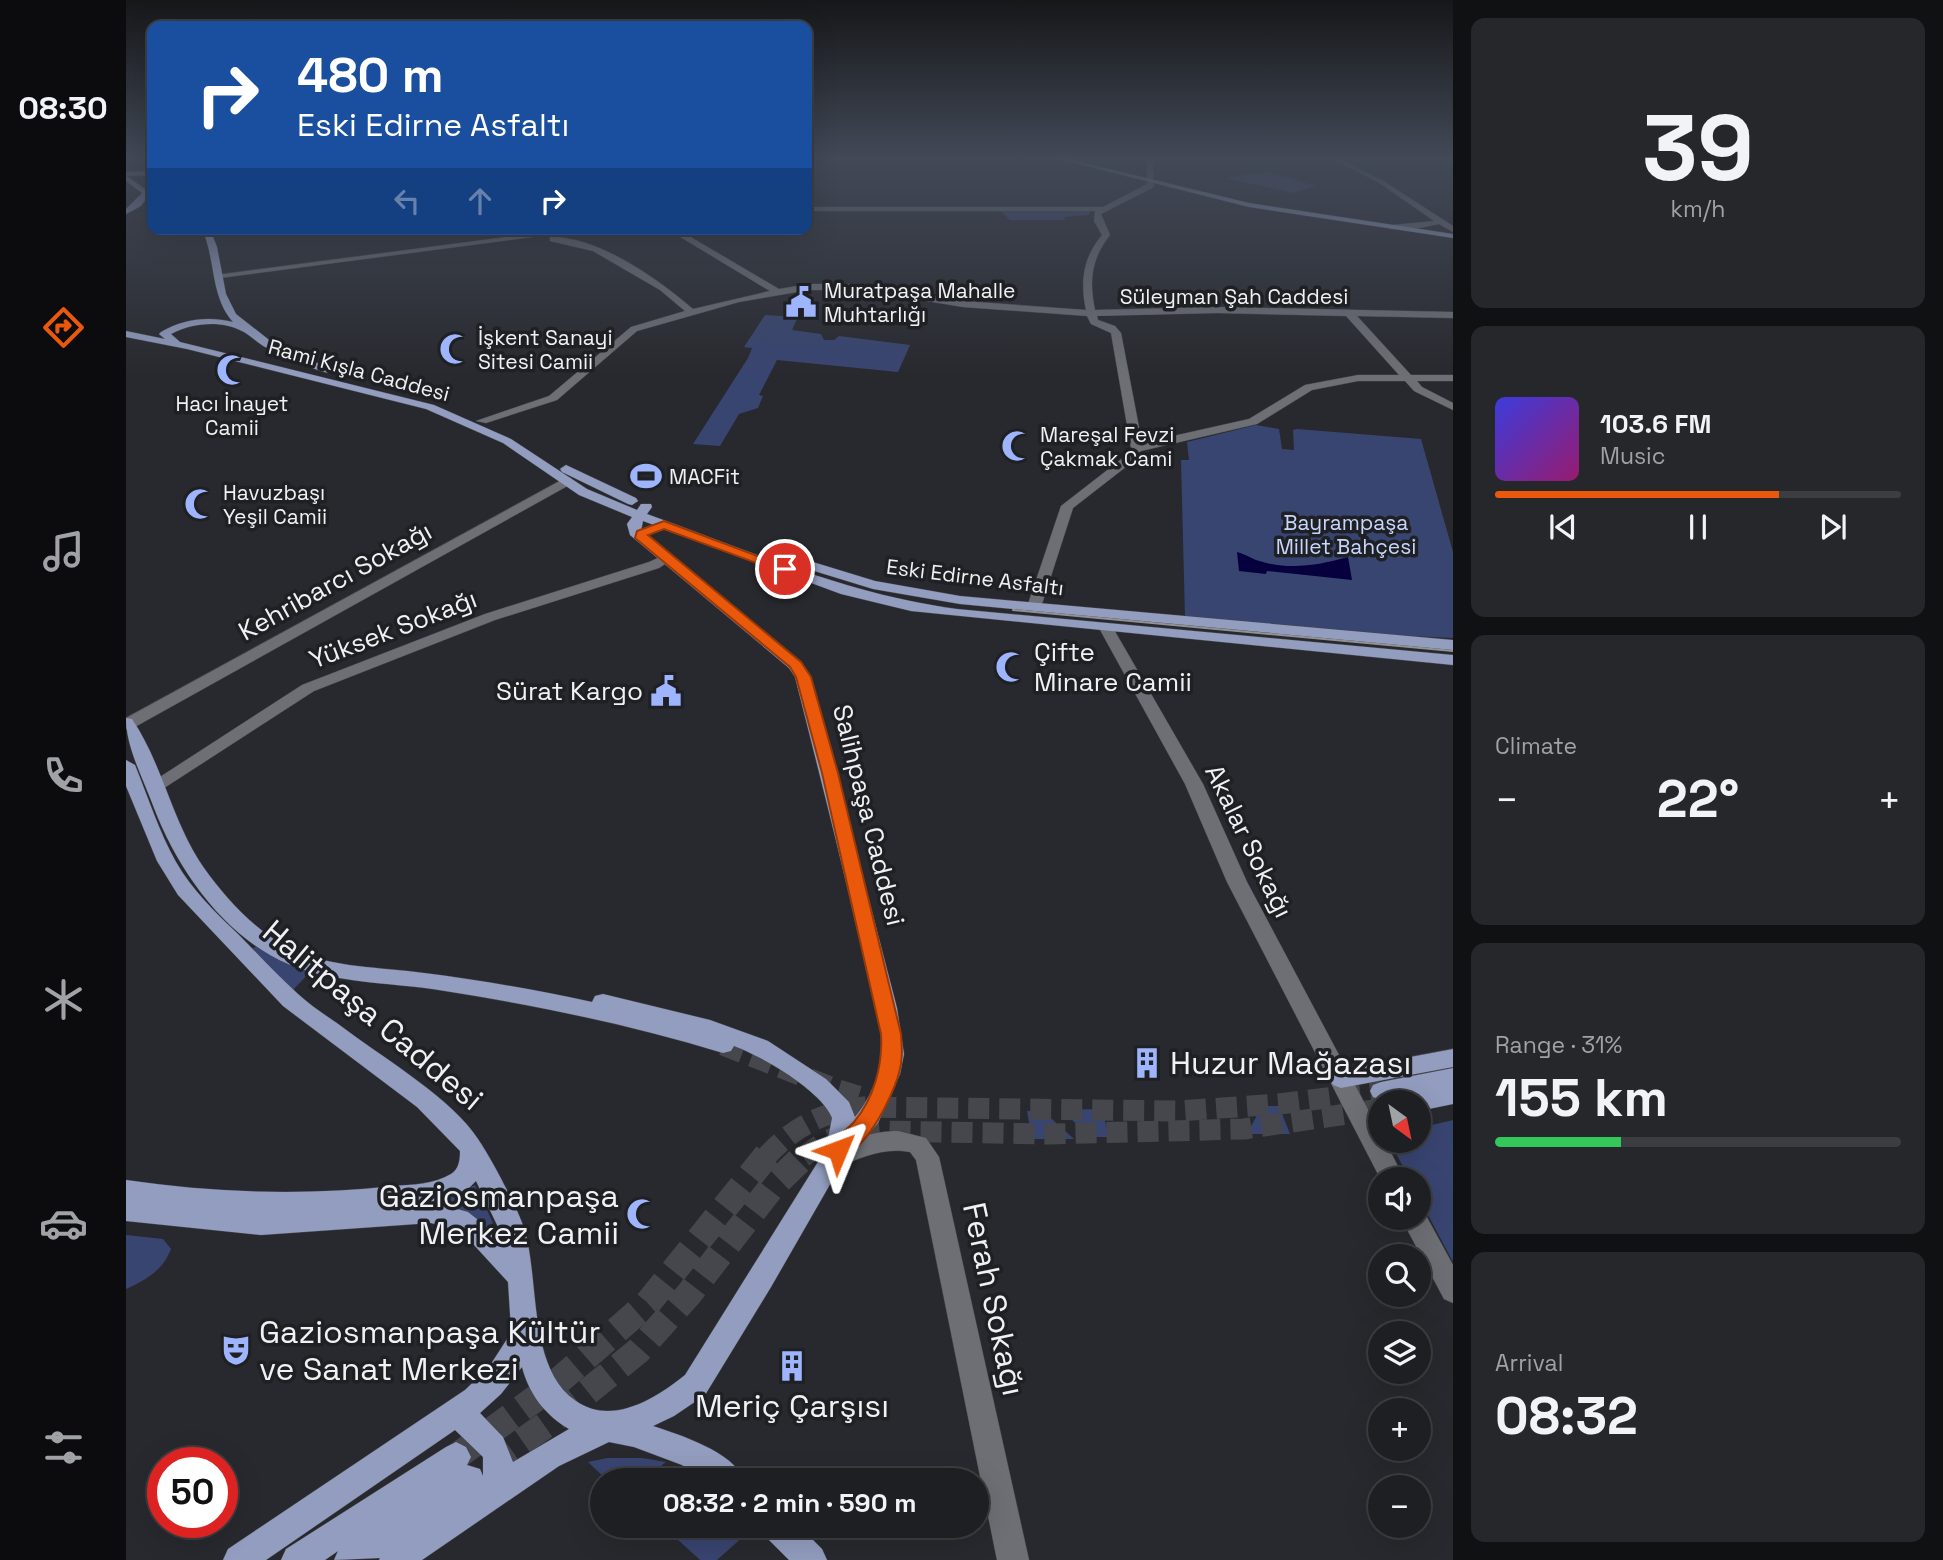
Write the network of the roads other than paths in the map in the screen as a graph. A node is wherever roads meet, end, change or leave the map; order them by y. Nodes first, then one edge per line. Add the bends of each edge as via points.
1 (1104, 231) edge
2 (208, 235) edge
3 (550, 235) edge
4 (681, 235) edge
5 (543, 236) junction
6 (220, 275) junction
7 (776, 291) junction
8 (225, 305) junction
9 (690, 311) junction
10 (1091, 313) junction
11 (1349, 313) junction
12 (1453, 315) edge
13 (250, 331) junction
14 (126, 332) edge
15 (187, 346) junction
16 (284, 353) junction
17 (245, 360) junction
18 (303, 361) junction
19 (293, 372) junction
20 (1407, 377) junction
21 (1453, 378) edge
22 (1453, 407) edge
23 (482, 421) junction
24 (1137, 447) junction
25 (567, 481) junction
26 (643, 511) junction
27 (664, 525) junction
28 (641, 538) junction
29 (667, 558) junction
30 (943, 598) junction
31 (893, 603) junction
32 (1034, 607) junction
33 (1106, 628) junction
34 (1453, 645) edge
35 (1453, 660) edge
36 (126, 724) edge
37 (126, 765) edge
38 (155, 786) junction
39 (445, 983) junction
40 (723, 1045) tunnel mouth
41 (1453, 1058) edge
42 (1453, 1077) edge
43 (1341, 1079) junction
44 (1386, 1090) tunnel mouth
45 (1453, 1095) edge
46 (1432, 1099) edge
47 (472, 1149) junction
48 (835, 1155) junction
49 (1386, 1167) edge
50 (126, 1189) edge
51 (246, 1201) junction
52 (126, 1210) edge
53 (261, 1224) junction
54 (1420, 1230) edge
55 (521, 1279) junction
56 (1453, 1291) edge
57 (525, 1329) junction
58 (455, 1415) junction
59 (605, 1428) junction
60 (711, 1468) edge
61 (472, 1477) junction
62 (789, 1538) edge
63 (239, 1560) edge
64 (298, 1560) edge
65 (350, 1560) edge
66 (395, 1560) edge
67 (811, 1560) edge
68 (1013, 1560) edge

1 - 10 street via 1106,235 1087,267
2 - 6 main road
3 - 5 street
4 - 7 street
5 - 6 street
5 - 9 street via 596,249 649,279
6 - 8 main road
7 - 9 street, Süleyman Şah Caddesi
7 - 10 street, Süleyman Şah Caddesi via 860,287 963,304
8 - 13 main road
8 - 14 main road via 221,315 210,319
9 - 23 street, Süleyman Şah Caddesi via 631,330 553,398
10 - 11 street, Süleyman Şah Caddesi
10 - 24 street via 1094,322 1115,333
11 - 12 street, Süleyman Şah Caddesi
11 - 20 street
13 - 15 main road via 219,321 164,334
13 - 16 main road, Rami Kışla Caddesi
14 - 15 main road, Rami Kışla Caddesi
15 - 17 main road, Rami Kışla Caddesi
16 - 17 main road via 272,361
16 - 18 main road, Rami Kışla Caddesi
17 - 19 main road, Rami Kışla Caddesi
18 - 19 main road via 286,364
18 - 23 main road, Rami Kışla Caddesi
19 - 25 main road, Rami Kışla Caddesi via 457,416 508,441
20 - 21 street
20 - 22 street via 1418,389
20 - 24 street via 1309,387 1253,422
23 - 26 main road, Eski Edirne Asfaltı
24 - 32 street via 1132,456 1067,506
25 - 26 main road, Eski Edirne Asfaltı via 588,496
25 - 36 street, Kehribarcı Sokağı
26 - 27 main road, Eski Edirne Asfaltı
26 - 28 main road via 634,527
26 - 30 main road, Eski Edirne Asfaltı via 836,575
27 - 28 main road via 645,530
27 - 31 main road, Eski Edirne Asfaltı via 830,586
28 - 29 main road, Salihpaşa Caddesi
29 - 38 street, Yüksek Sokağı via 490,617 308,688
29 - 48 main road, Salihpaşa Caddesi via 796,665 818,725 893,1054 870,1116
30 - 31 main road via 932,604
30 - 32 main road, Eski Edirne Asfaltı
31 - 33 main road, Eski Edirne Asfaltı
32 - 34 main road, Eski Edirne Asfaltı
33 - 35 main road, Eski Edirne Asfaltı
33 - 43 street, Akalar Sokağı via 1180,760 1237,882
36 - 38 main road, Halitpaşa Caddesi
37 - 47 main road, Halitpaşa Caddesi via 166,861 205,913 291,1000 425,1101
38 - 39 main road, Halitpaşa Caddesi via 194,869 235,917 276,950 320,965
39 - 40 main road via 608,1015
39 - 48 main road via 492,981 568,995 679,1019 740,1039 782,1061 835,1100 844,1118
41 - 43 main road
42 - 44 main road
43 - 49 street, Akalar Sokağı
45 - 46 main road
47 - 51 main road via 469,1172 460,1182 435,1191 370,1198
47 - 55 main road, Halitpaşa Caddesi via 511,1227
48 - 59 main road via 695,1385 656,1411
48 - 68 street, Ferah Sokağı via 897,1141 918,1145 927,1157
50 - 51 main road via 209,1201
51 - 53 main road
52 - 53 main road
53 - 55 main road via 432,1212 459,1220 483,1237
54 - 56 street
55 - 57 main road, Halitpaşa Caddesi
57 - 58 main road via 520,1345 491,1387
57 - 59 main road, Halitpaşa Caddesi via 537,1373 550,1396 575,1416
58 - 61 main road via 484,1433 497,1453 499,1475
58 - 63 main road
59 - 60 main road, Halitpaşa Caddesi via 634,1433 691,1454
59 - 61 main road
61 - 64 main road
61 - 65 main road
61 - 66 main road
62 - 67 main road

